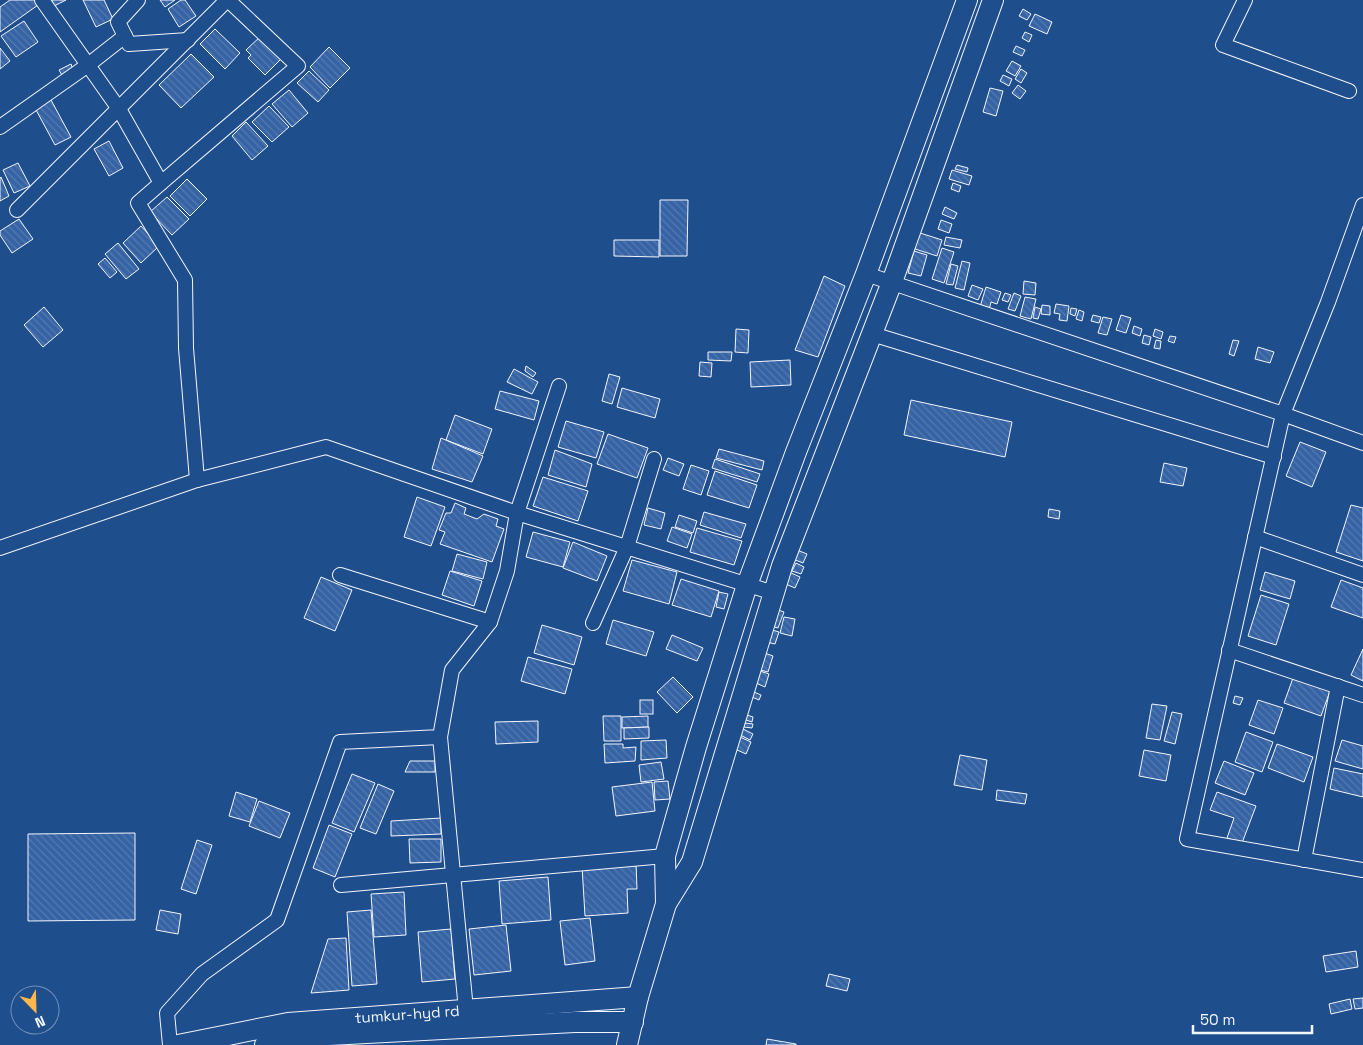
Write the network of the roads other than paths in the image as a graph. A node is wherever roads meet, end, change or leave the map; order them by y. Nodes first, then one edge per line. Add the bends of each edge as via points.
1 (42, 0) edge
2 (138, 0) edge
3 (228, 0) edge
4 (968, 0) edge
5 (993, 0) edge
6 (1245, 0) edge
7 (125, 36) junction
8 (188, 40) junction
9 (88, 65) junction
10 (1348, 91) dead end
11 (119, 109) junction
12 (0, 127) edge
13 (161, 182) junction
14 (1363, 205) edge
15 (17, 210) dead end
16 (866, 274) junction
17 (892, 282) junction
18 (872, 334) junction
19 (559, 386) dead end
20 (1283, 414) junction
21 (1363, 443) edge
22 (1274, 457) junction
23 (654, 460) dead end
24 (197, 480) junction
25 (517, 512) junction
26 (1255, 537) junction
27 (627, 547) junction
28 (0, 548) edge
29 (340, 575) dead end
30 (1363, 575) edge
31 (747, 585) junction
32 (774, 593) junction
33 (490, 622) junction
34 (593, 623) dead end
35 (1229, 650) junction
36 (1338, 686) junction
37 (1363, 695) edge
38 (440, 737) junction
39 (665, 856) junction
40 (1304, 860) junction
41 (1363, 870) edge
42 (454, 876) junction
43 (341, 885) dead end
44 (666, 904) junction
45 (638, 997) junction
46 (466, 1010) junction
47 (632, 1022) junction
48 (170, 1045) edge
49 (178, 1045) edge
50 (265, 1045) edge
51 (627, 1045) edge

1 - 9 street
2 - 7 street via 118,22
3 - 8 street
3 - 13 street via 298,66
4 - 16 main road
5 - 17 main road
6 - 10 street via 1223,45
7 - 8 street via 129,44
7 - 9 street
8 - 11 street
9 - 11 street
9 - 12 street
11 - 13 street
11 - 15 street
13 - 24 street via 138,204 185,280 186,348
14 - 20 street
16 - 17 street
16 - 31 main road
17 - 18 main road
17 - 20 street
18 - 22 street
18 - 32 main road
19 - 25 street
20 - 21 street
20 - 22 street
22 - 26 street
23 - 27 street
24 - 25 street via 326,447
24 - 28 street
25 - 27 street
25 - 33 street via 507,571
26 - 30 street
26 - 35 street
27 - 31 street
27 - 34 street
29 - 33 street
31 - 32 street
31 - 39 main road
32 - 44 main road via 692,862
33 - 38 street via 452,670
35 - 36 street
35 - 40 street via 1187,839
36 - 37 street
36 - 40 street
38 - 42 street
38 - 48 street via 340,742 277,920 202,974 167,1013
39 - 42 street
39 - 44 main road
40 - 41 street
42 - 43 street
42 - 46 street
44 - 45 main road
45 - 46 main road, tumkur-hyd rd
45 - 47 main road
46 - 49 main road, tumkur-hyd rd via 288,1023
47 - 50 main road via 329,1035
47 - 51 main road

